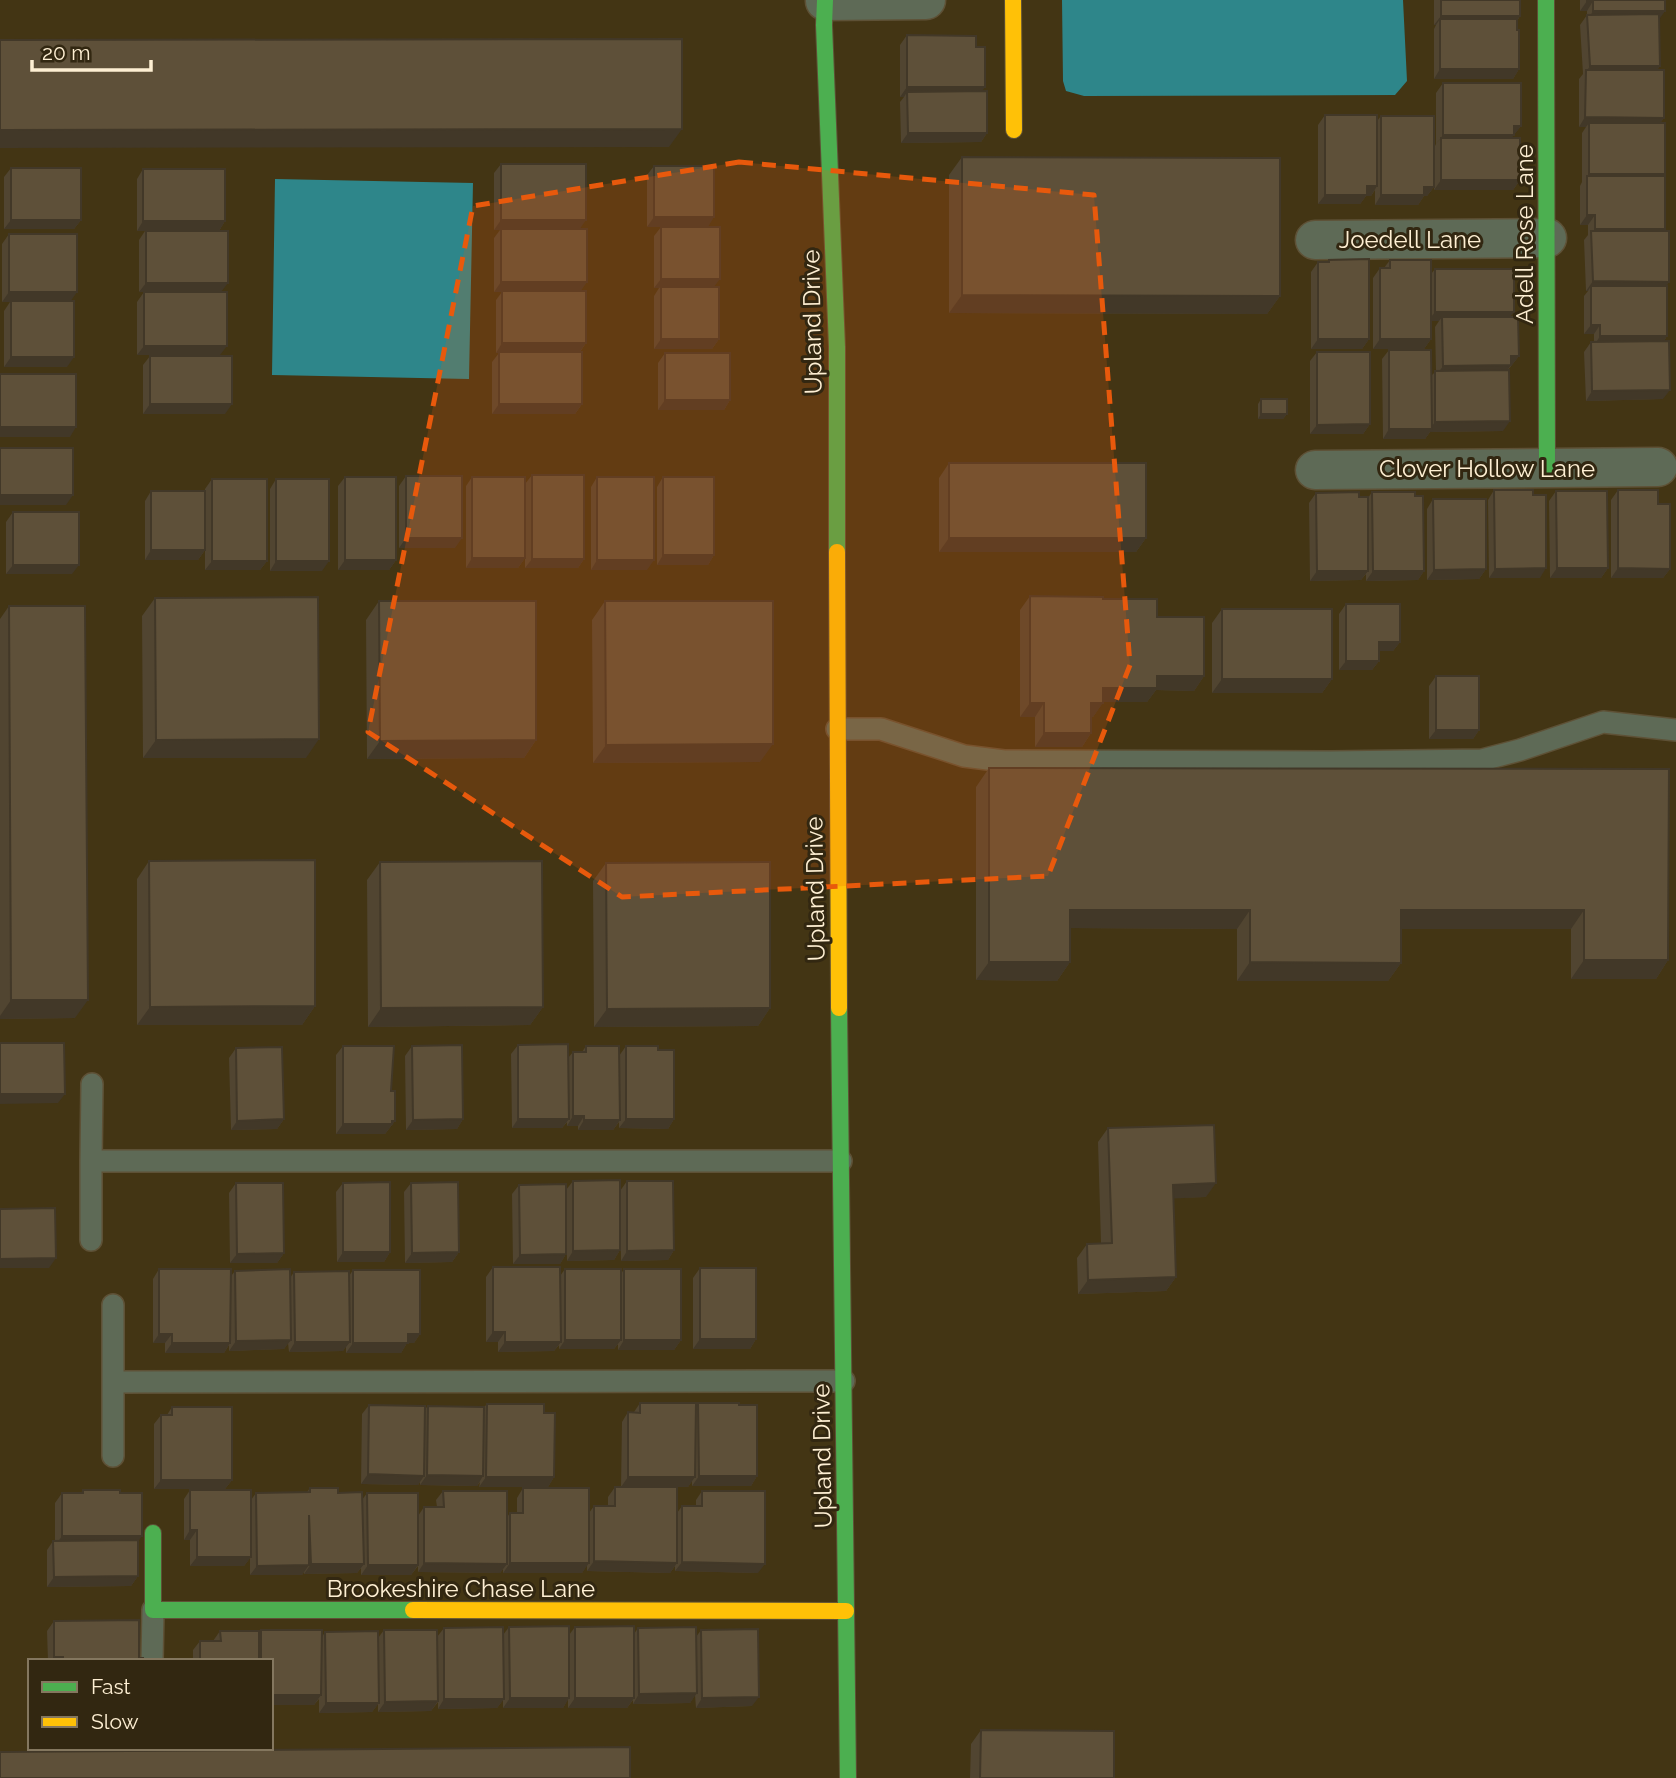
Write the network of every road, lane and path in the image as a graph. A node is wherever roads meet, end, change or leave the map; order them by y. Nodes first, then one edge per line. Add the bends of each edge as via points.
1 (926, 0) edge
2 (1013, 0) edge
3 (1546, 0) edge
4 (825, 1) edge
5 (1014, 130) dead end
6 (1547, 238) junction
7 (1315, 240) dead end
8 (1658, 467) dead end
9 (1547, 468) junction
10 (1315, 470) dead end
11 (837, 729) junction
12 (1676, 730) edge
13 (92, 1084) dead end
14 (91, 1161) junction
15 (841, 1161) junction
16 (91, 1240) dead end
17 (113, 1305) dead end
18 (113, 1381) junction
19 (844, 1381) junction
20 (113, 1457) dead end
21 (153, 1533) dead end
22 (153, 1610) junction
23 (846, 1611) junction
24 (152, 1659) edge
25 (848, 1778) edge

1 - 4 street
2 - 5 street
3 - 6 street, Adell Rose Lane
4 - 11 street, Upland Drive via 837,348
6 - 7 street, Joedell Lane
6 - 9 street, Adell Rose Lane
8 - 9 street, Clover Hollow Lane
9 - 10 street, Clover Hollow Lane
11 - 12 lane via 881,729 964,756 1004,761 1331,762 1482,760 1603,722
11 - 15 street, Upland Drive
13 - 14 lane
14 - 15 lane
14 - 16 lane
15 - 19 street, Upland Drive
17 - 18 lane
18 - 19 lane
18 - 20 lane
19 - 23 street, Upland Drive
21 - 22 street
22 - 23 street, Brookeshire Chase Lane
22 - 24 lane
23 - 25 street, Upland Drive

